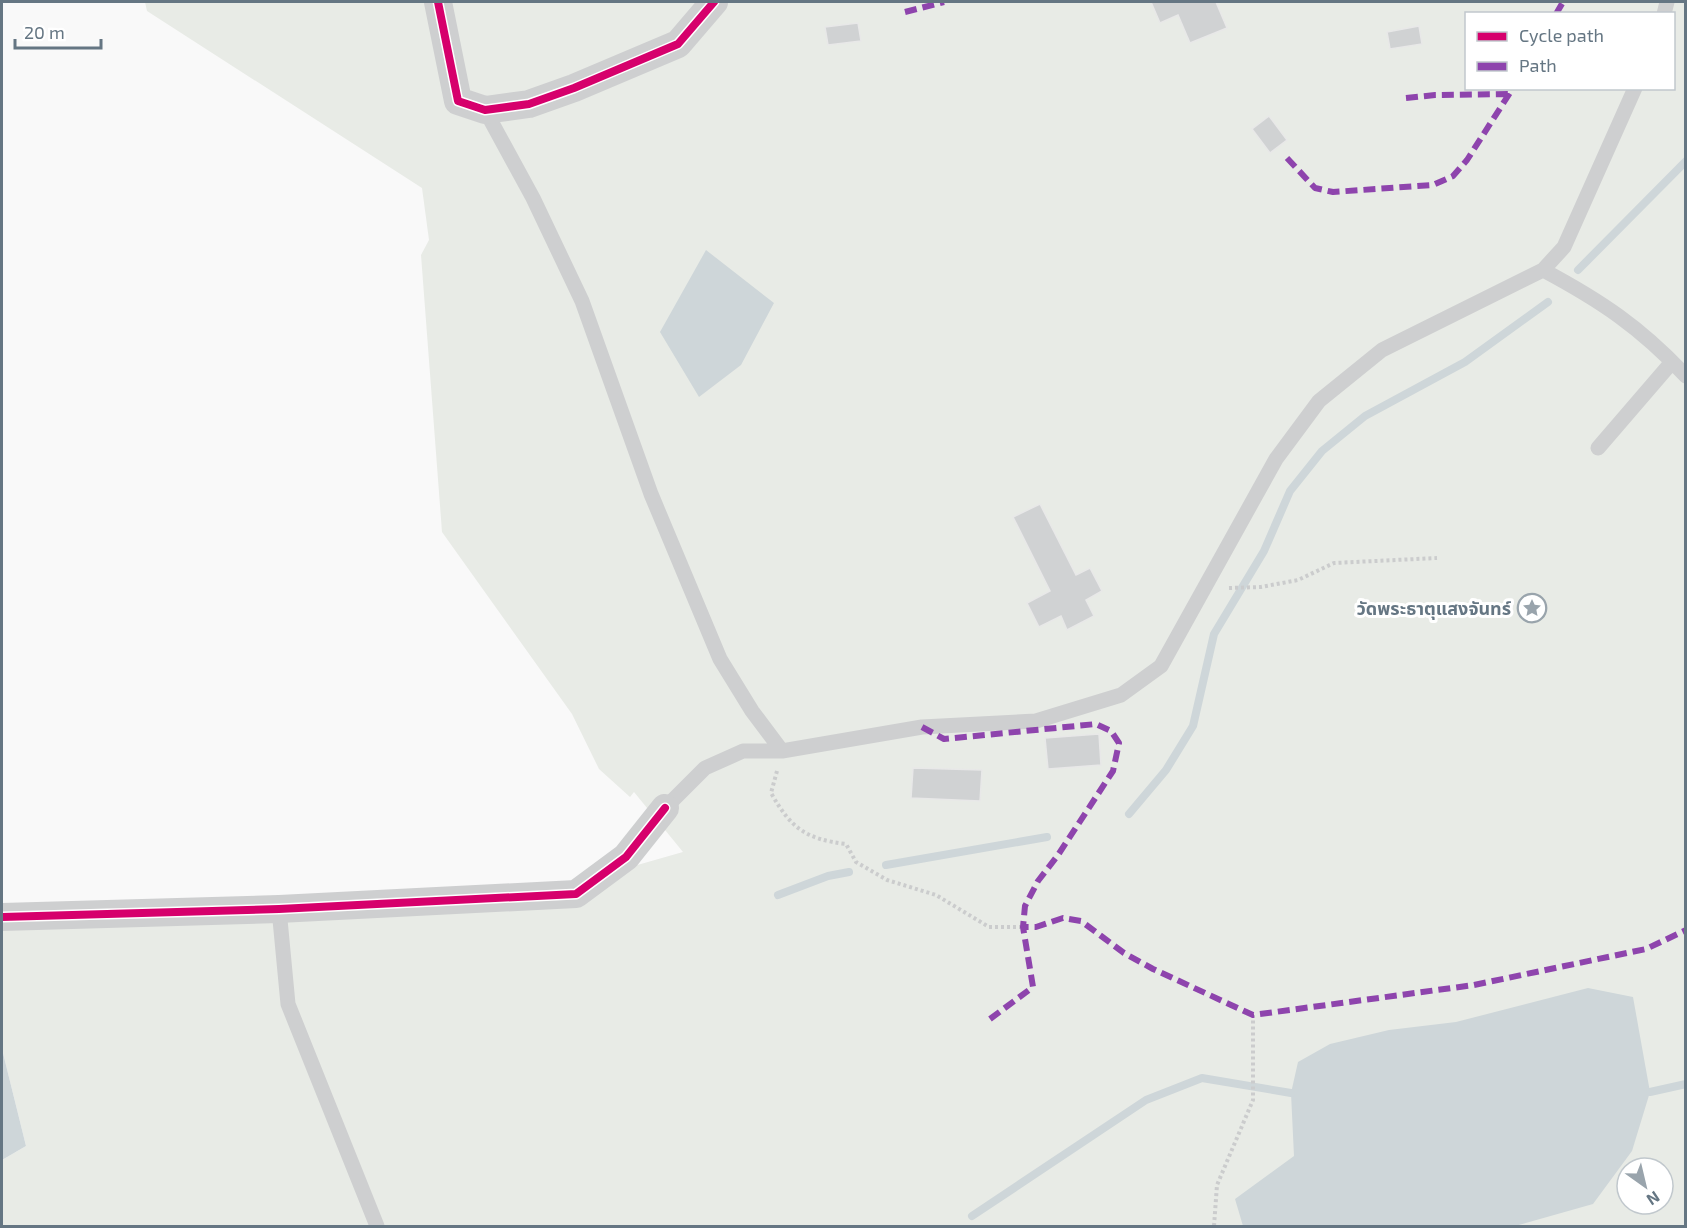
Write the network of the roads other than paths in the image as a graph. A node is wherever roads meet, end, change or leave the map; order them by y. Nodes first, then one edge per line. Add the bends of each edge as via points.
1 (438, 2) edge
2 (714, 2) edge
3 (1634, 90) edge
4 (485, 110) junction
5 (1543, 270) junction
6 (1672, 362) junction
7 (1686, 376) edge
8 (1598, 448) dead end
9 (782, 751) junction
10 (664, 808) joint
11 (279, 909) junction
12 (2, 917) edge
13 (377, 1227) edge

1 - 4 street via 458,101
2 - 4 street via 678,44 529,104
3 - 5 lane via 1564,247
4 - 9 lane via 582,301 651,494 720,659
5 - 6 lane via 1616,312
5 - 9 lane via 1382,350 1319,401 1276,459 1161,666 1121,695 1036,721 922,727
6 - 7 lane
6 - 8 lane
9 - 10 lane via 743,751 705,768
10 - 11 street via 626,857 576,894
11 - 12 street
11 - 13 lane via 288,1004

